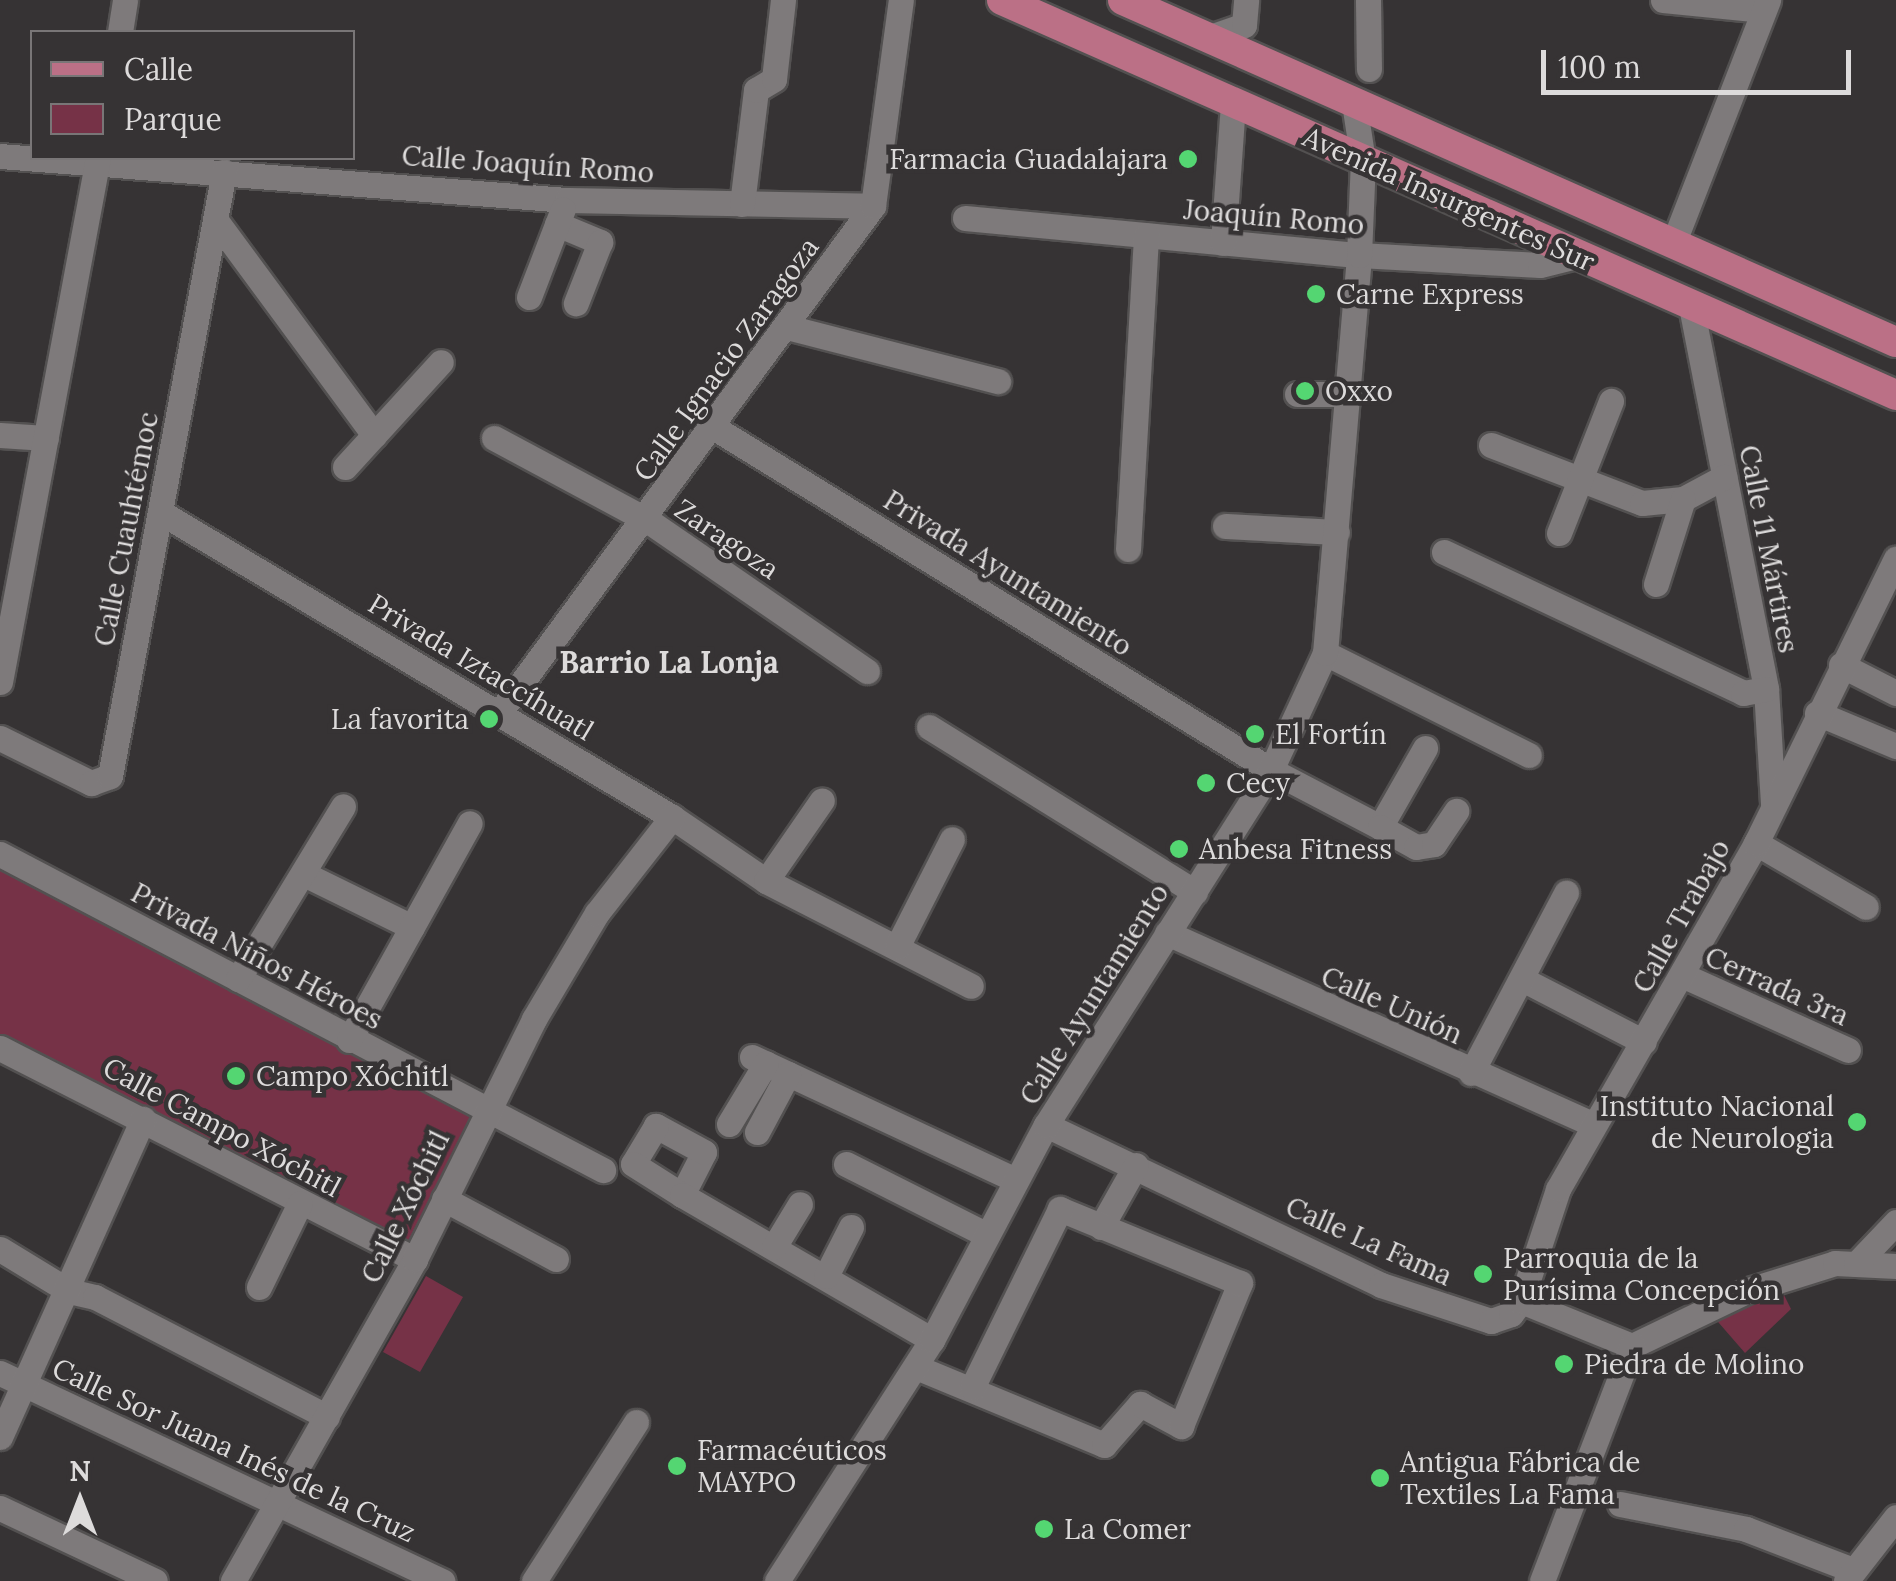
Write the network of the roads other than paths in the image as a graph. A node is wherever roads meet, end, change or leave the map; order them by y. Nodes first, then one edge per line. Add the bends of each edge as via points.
1 (126, 0) edge
2 (783, 0) edge
3 (901, 0) edge
4 (1002, 0) edge
5 (1123, 0) edge
6 (1246, 0) edge
7 (1368, 0) edge
8 (1663, 0) edge
9 (1766, 5) edge
10 (120, 30) edge
11 (1207, 38) junction
12 (1369, 68) dead end
13 (1233, 103) junction
14 (1354, 103) junction
15 (0, 156) edge
16 (30, 157) edge
17 (98, 160) edge
18 (1363, 160) junction
19 (224, 172) junction
20 (742, 204) junction
21 (873, 206) junction
22 (562, 212) junction
23 (965, 218) dead end
24 (216, 222) junction
25 (1146, 236) junction
26 (1223, 242) junction
27 (1672, 244) junction
28 (1359, 254) junction
29 (1578, 256) junction
30 (529, 297) dead end
31 (576, 303) dead end
32 (1692, 306) junction
33 (787, 327) junction
34 (1896, 342) edge
35 (441, 362) dead end
36 (998, 381) dead end
37 (1297, 394) dead end
38 (1344, 394) junction
39 (1896, 395) edge
40 (1611, 401) dead end
41 (712, 427) junction
42 (0, 435) edge
43 (374, 435) junction
44 (46, 438) junction
45 (494, 438) dead end
46 (1492, 446) dead end
47 (345, 468) dead end
48 (1724, 477) junction
49 (1580, 482) junction
50 (1683, 499) junction
51 (160, 512) junction
52 (647, 520) junction
53 (1225, 526) dead end
54 (1337, 532) junction
55 (1560, 533) dead end
56 (1128, 550) dead end
57 (1444, 552) dead end
58 (1896, 559) edge
59 (1656, 584) dead end
60 (1325, 653) junction
61 (1841, 666) junction
62 (867, 670) dead end
63 (0, 682) edge
64 (1766, 689) junction
65 (1896, 694) edge
66 (500, 712) junction
67 (1817, 713) junction
68 (929, 727) dead end
69 (0, 738) edge
70 (1896, 746) edge
71 (1424, 748) dead end
72 (1529, 755) dead end
73 (1271, 770) junction
74 (822, 800) dead end
75 (1773, 804) junction
76 (343, 806) dead end
77 (1456, 811) dead end
78 (672, 817) junction
79 (470, 822) dead end
80 (1380, 828) junction
81 (952, 840) dead end
82 (1756, 843) junction
83 (0, 854) edge
84 (306, 875) junction
85 (766, 881) junction
86 (1194, 892) junction
87 (1566, 893) dead end
88 (1866, 907) dead end
89 (412, 927) junction
90 (1168, 933) junction
91 (897, 947) junction
92 (1682, 975) junction
93 (238, 979) junction
94 (1522, 980) junction
95 (971, 986) dead end
96 (348, 1040) junction
97 (1644, 1042) junction
98 (0, 1048) edge
99 (1848, 1050) dead end
100 (769, 1065) junction
101 (1470, 1073) junction
102 (484, 1113) junction
103 (143, 1119) junction
104 (728, 1124) dead end
105 (1046, 1124) junction
106 (1594, 1125) junction
107 (757, 1132) dead end
108 (846, 1164) dead end
109 (1136, 1165) junction
110 (603, 1170) dead end
111 (1016, 1180) junction
112 (682, 1195) dead end
113 (444, 1200) junction
114 (300, 1203) junction
115 (800, 1204) dead end
116 (1896, 1222) edge
117 (852, 1227) dead end
118 (1101, 1227) junction
119 (987, 1236) junction
120 (0, 1248) edge
121 (774, 1248) junction
122 (556, 1259) dead end
123 (416, 1260) junction
124 (1856, 1264) junction
125 (1896, 1266) edge
126 (826, 1276) junction
127 (259, 1286) dead end
128 (69, 1291) junction
129 (1521, 1301) junction
130 (932, 1340) junction
131 (1632, 1346) junction
132 (916, 1366) junction
133 (0, 1373) edge
134 (24, 1385) junction
135 (972, 1388) junction
136 (327, 1417) junction
137 (636, 1422) dead end
138 (0, 1437) edge
139 (274, 1503) junction
140 (1620, 1504) dead end
141 (0, 1508) edge
142 (1896, 1517) edge
143 (1849, 1575) edge
144 (155, 1581) edge
145 (233, 1581) edge
146 (443, 1581) edge
147 (534, 1581) edge
148 (778, 1581) edge
149 (1542, 1581) edge

1 - 10 street
2 - 20 street via 774,79 756,90
3 - 21 street, Calle Ignacio Zaragoza
4 - 13 main road, Avenida Insurgentes Sur
5 - 11 main road, Avenida Insurgentes Sur
6 - 11 street via 1244,25
7 - 12 street
8 - 9 street
9 - 27 street
11 - 14 main road, Avenida Insurgentes Sur
13 - 18 main road, Avenida Insurgentes Sur
13 - 26 street
14 - 18 street, Calle Ayuntamiento
14 - 27 main road, Avenida Insurgentes Sur
15 - 16 street, Calle Joaquín Romo
17 - 19 street, Calle Joaquín Romo
17 - 44 street
18 - 28 street, Calle Ayuntamiento
18 - 29 main road, Avenida Insurgentes Sur
19 - 22 street, Calle Joaquín Romo
19 - 24 street, Calle Cuauhtémoc
20 - 21 street, Calle Joaquín Romo
20 - 22 street, Calle Joaquín Romo
21 - 33 street, Calle Ignacio Zaragoza
22 - 30 street
22 - 31 street via 600,242
23 - 25 street, Joaquín Romo
24 - 43 street
24 - 51 street, Calle Cuauhtémoc
25 - 26 street, Joaquín Romo
25 - 56 street
26 - 28 street, Joaquín Romo
27 - 34 main road, Avenida Insurgentes Sur
28 - 29 street, Joaquín Romo via 1540,264
28 - 38 street, Calle Ayuntamiento
29 - 32 main road, Avenida Insurgentes Sur
32 - 39 main road, Avenida Insurgentes Sur
32 - 48 street, Calle 11 Mártires
33 - 36 street
33 - 41 street, Calle Ignacio Zaragoza
35 - 43 street
37 - 38 street
38 - 54 street, Calle Ayuntamiento
40 - 49 street
41 - 52 street, Calle Ignacio Zaragoza
41 - 73 street, Privada Ayuntamiento
42 - 44 street
43 - 47 street
44 - 63 street
45 - 52 street, Zaragoza
46 - 49 street
48 - 50 street
48 - 64 street, Calle 11 Mártires
49 - 50 street via 1642,504
49 - 55 street
50 - 59 street
51 - 66 street, Privada Iztaccíhuatl
51 - 69 street, Calle Cuauhtémoc via 110,776 91,783
52 - 62 street, Zaragoza
52 - 66 street, Calle Ignacio Zaragoza
53 - 54 street
54 - 60 street, Calle Ayuntamiento
57 - 64 street via 1743,692
58 - 61 street, Calle Trabajo
60 - 72 street
60 - 73 street, Calle Ayuntamiento
61 - 65 street
61 - 67 street, Calle Trabajo
64 - 75 street, Calle 11 Mártires
66 - 78 street, Privada Iztaccíhuatl
67 - 70 street
67 - 75 street, Calle Trabajo
68 - 86 street
71 - 80 street
73 - 80 street, Privada Ayuntamiento
73 - 86 street, Calle Ayuntamiento
74 - 85 street
75 - 82 street, Calle Trabajo
76 - 84 street
77 - 80 street, Privada Ayuntamiento via 1434,844 1416,847
78 - 85 street, Privada Iztaccíhuatl
78 - 102 street, Calle Xóchitl via 597,913
79 - 89 street
81 - 91 street
82 - 88 street
82 - 92 street, Calle Trabajo
83 - 93 street, Privada Niños Héroes
84 - 89 street
84 - 93 street
85 - 91 street, Privada Iztaccíhuatl
86 - 90 street, Calle Ayuntamiento
87 - 94 street
89 - 96 street
90 - 101 street, Calle Unión
90 - 105 street, Calle Ayuntamiento
91 - 95 street, Privada Iztaccíhuatl
92 - 97 street, Calle Trabajo
92 - 99 street, Cerrada 3ra
93 - 96 street, Privada Niños Héroes
94 - 97 street
94 - 101 street
96 - 102 street, Privada Niños Héroes
97 - 106 street, Calle Trabajo
98 - 103 street, Calle Campo Xóchitl
100 - 104 street
100 - 107 street
100 - 111 street
101 - 106 street, Calle Unión
102 - 110 street, Privada Niños Héroes
102 - 113 street, Calle Xóchitl
103 - 114 street, Calle Campo Xóchitl
103 - 128 street
105 - 109 street, Calle La Fama
105 - 111 street, Calle Ayuntamiento
106 - 129 street, Calle Trabajo via 1545,1220
108 - 119 street
109 - 118 street
109 - 129 street, Calle La Fama via 1381,1285 1491,1320 1510,1314
111 - 119 street, Calle Ayuntamiento
112 - 121 street
113 - 122 street
113 - 123 street, Calle Xóchitl
114 - 123 street, Calle Campo Xóchitl
114 - 127 street
115 - 121 street
116 - 124 street
117 - 126 street
118 - 135 street via 1060,1209
118 - 135 street via 1240,1283 1182,1426 1140,1404 1104,1445
119 - 130 street, Calle Ayuntamiento
120 - 128 street
121 - 126 street
123 - 136 street, Calle Xóchitl
124 - 125 street
124 - 131 street via 1836,1263 1749,1290
126 - 130 street
128 - 134 street
128 - 136 street via 95,1297
129 - 131 street
130 - 132 street, Calle Ayuntamiento
131 - 149 street
132 - 135 street
132 - 148 street, Calle Ayuntamiento
133 - 134 street, Calle Sor Juana Inés de la Cruz
134 - 138 street
134 - 139 street, Calle Sor Juana Inés de la Cruz
136 - 139 street, Calle Xóchitl
137 - 147 street
139 - 145 street, Calle Xóchitl
139 - 146 street, Calle Sor Juana Inés de la Cruz
140 - 143 street via 1746,1528
141 - 144 street
142 - 143 street

